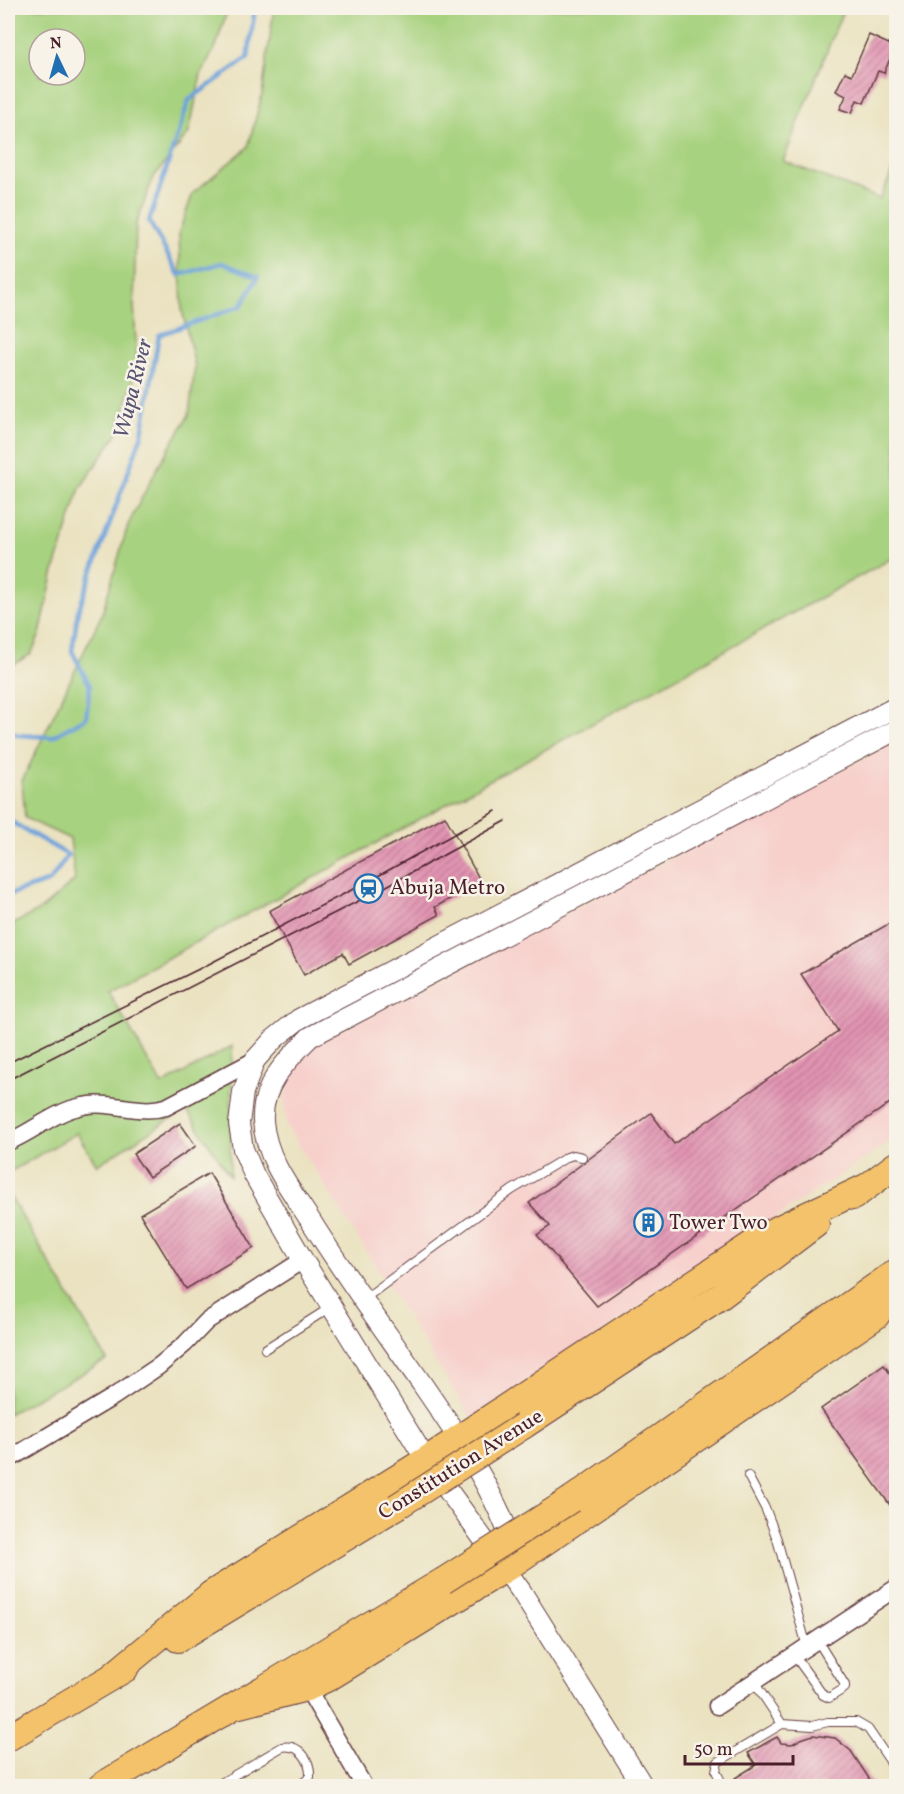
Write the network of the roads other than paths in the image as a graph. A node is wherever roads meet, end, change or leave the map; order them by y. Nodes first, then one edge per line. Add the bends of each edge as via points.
1 (897, 707) edge
2 (897, 730) edge
3 (255, 1060) junction
4 (8, 1142) edge
5 (582, 1157) dead end
6 (897, 1165) edge
7 (866, 1187) junction
8 (303, 1260) junction
9 (893, 1275) edge
10 (363, 1299) junction
11 (331, 1306) junction
12 (265, 1349) dead end
13 (459, 1438) junction
14 (8, 1460) edge
15 (426, 1460) junction
16 (748, 1476) dead end
17 (512, 1565) junction
18 (897, 1588) edge
19 (806, 1647) junction
20 (110, 1678) junction
21 (754, 1682) junction
22 (307, 1688) junction
23 (236, 1706) junction
24 (717, 1707) dead end
25 (782, 1724) junction
26 (8, 1738) edge
27 (897, 1770) edge
28 (112, 1784) edge
29 (216, 1786) edge
30 (299, 1786) edge
31 (364, 1786) edge
32 (643, 1786) edge
33 (723, 1786) edge

1 - 3 street via 299,1019
2 - 10 street via 310,1037 291,1056 275,1075 266,1097 263,1120 267,1142 277,1167
3 - 4 street via 166,1107 153,1111 98,1104 82,1106
3 - 8 street via 243,1092 239,1124 243,1149
5 - 10 lane via 567,1156 512,1190
6 - 7 main road, Constitution Avenue
7 - 13 main road via 769,1233
7 - 20 main road, Constitution Avenue, bridge via 721,1296 523,1426
8 - 11 street
8 - 14 street via 207,1321 159,1366
9 - 17 main road via 890,1292 876,1316
9 - 23 main road, bridge via 572,1499
10 - 13 street
11 - 12 lane
11 - 15 street
13 - 15 main road
13 - 17 street via 504,1523
15 - 17 street
15 - 20 main road via 212,1594
16 - 19 lane via 777,1539
17 - 22 main road
17 - 32 street via 521,1591
18 - 19 street
19 - 19 lane via 845,1685 845,1688 829,1698 823,1695
19 - 21 street
20 - 26 main road, Constitution Avenue
21 - 24 street
21 - 25 lane
22 - 23 main road
22 - 31 street
23 - 28 main road
25 - 27 lane via 856,1722 868,1729
25 - 33 lane via 718,1762 716,1771
29 - 30 lane via 282,1747 291,1746 298,1749 310,1767 310,1776

